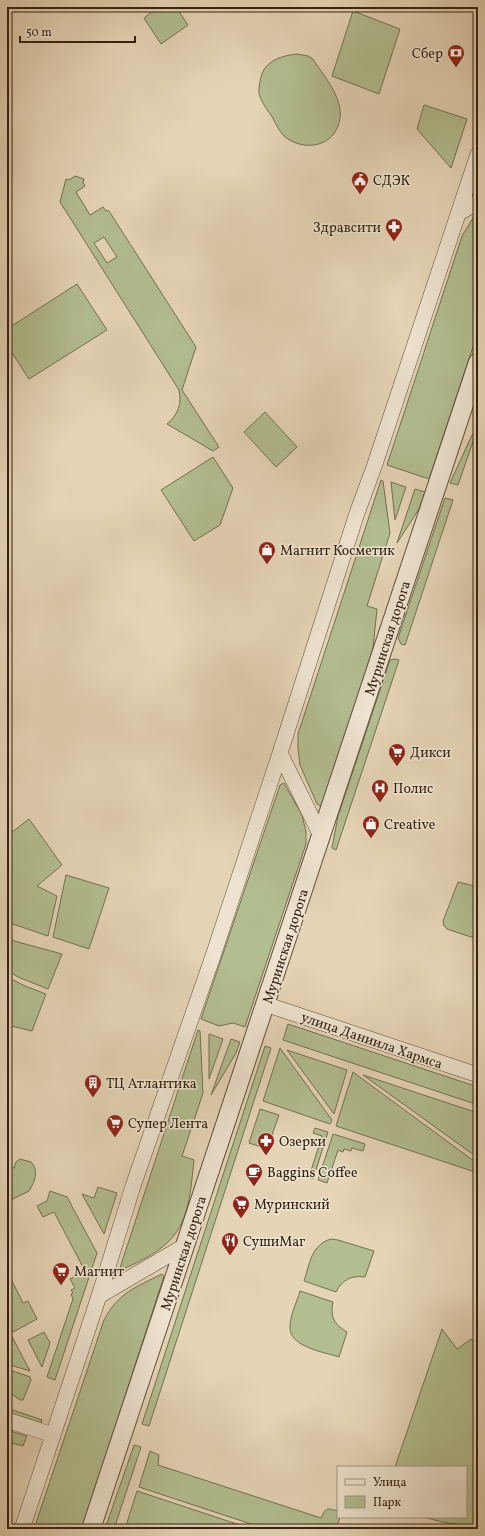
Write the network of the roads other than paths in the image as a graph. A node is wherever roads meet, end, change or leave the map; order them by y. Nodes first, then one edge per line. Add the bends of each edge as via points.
1 (478, 154) edge
2 (478, 202) edge
3 (459, 213) junction
4 (478, 362) edge
5 (280, 753) junction
6 (321, 836) junction
7 (265, 1004) junction
8 (478, 1075) edge
9 (186, 1245) junction
10 (99, 1296) junction
11 (7, 1420) edge
12 (53, 1434) junction
13 (22, 1529) edge
14 (91, 1529) edge

1 - 3 street
2 - 3 street
3 - 5 street via 357,513
4 - 6 street, Муринская дорога
5 - 6 street
5 - 10 street via 133,1186
6 - 7 street, Муринская дорога
7 - 8 street, улица Даниила Хармса
7 - 9 street, Муринская дорога
9 - 10 street
9 - 14 street, Муринская дорога
10 - 12 street
11 - 12 street
12 - 13 street

